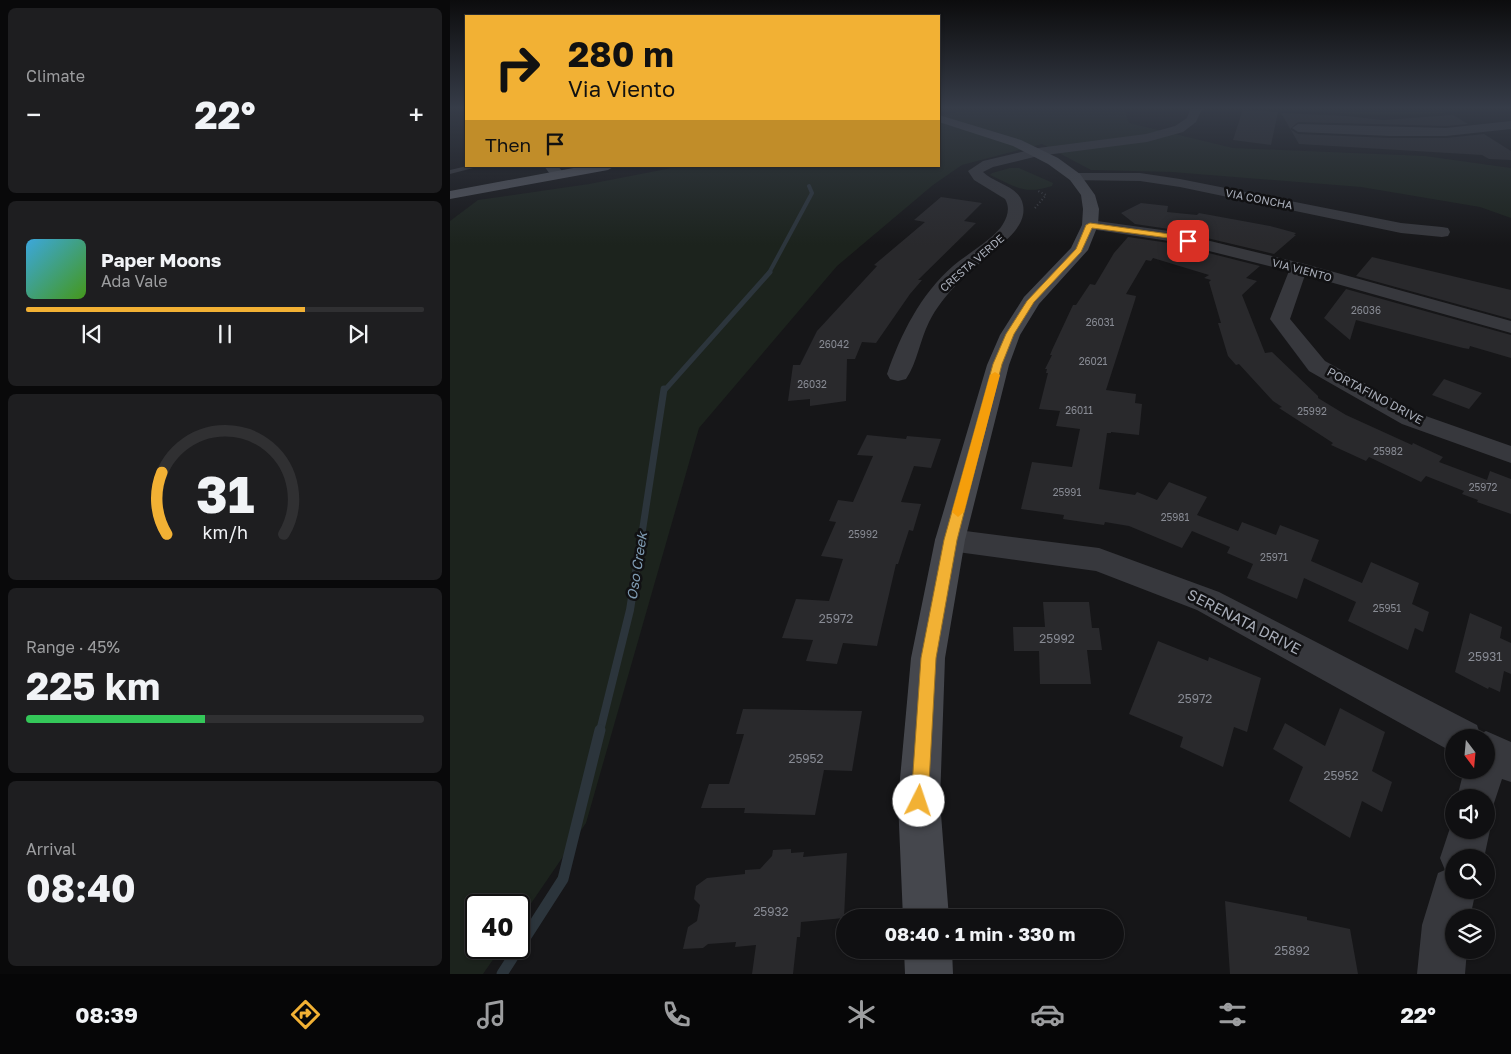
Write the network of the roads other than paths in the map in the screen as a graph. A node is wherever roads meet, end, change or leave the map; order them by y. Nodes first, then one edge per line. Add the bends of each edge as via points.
1 (1028, 154) edge
2 (1042, 154) edge
3 (473, 167) edge
4 (590, 167) edge
5 (555, 169) edge
6 (450, 172) edge
7 (1075, 177) junction
8 (450, 186) edge
9 (450, 195) edge
10 (1090, 225) junction
11 (1442, 232) dead end
12 (1299, 268) junction
13 (1511, 327) edge
14 (898, 374) dead end
15 (1511, 455) edge
16 (950, 540) junction
17 (1445, 732) edge
18 (1452, 899) edge
19 (925, 909) edge
20 (929, 959) edge
21 (930, 974) edge
22 (1441, 974) edge

1 - 14 street, CRESTA VERDE via 988,164 976,171 978,177 1014,200 1017,214 1010,228 952,277 931,301
2 - 7 street
3 - 6 lane
4 - 5 main road
5 - 8 main road
5 - 9 main road
7 - 10 street via 1088,195
7 - 11 street, VIA CONCHA via 1140,177 1401,228
10 - 12 street, VIA VIENTO via 1169,236
10 - 16 street via 1079,250 1031,301 1010,334 998,364
12 - 13 street, VIA VIENTO
12 - 15 street, PORTAFINO DRIVE via 1280,319 1317,366 1411,419
16 - 17 street, SERENATA DRIVE via 1099,560 1208,601
16 - 19 street via 928,658 919,801
18 - 22 street via 1445,925
20 - 21 street

